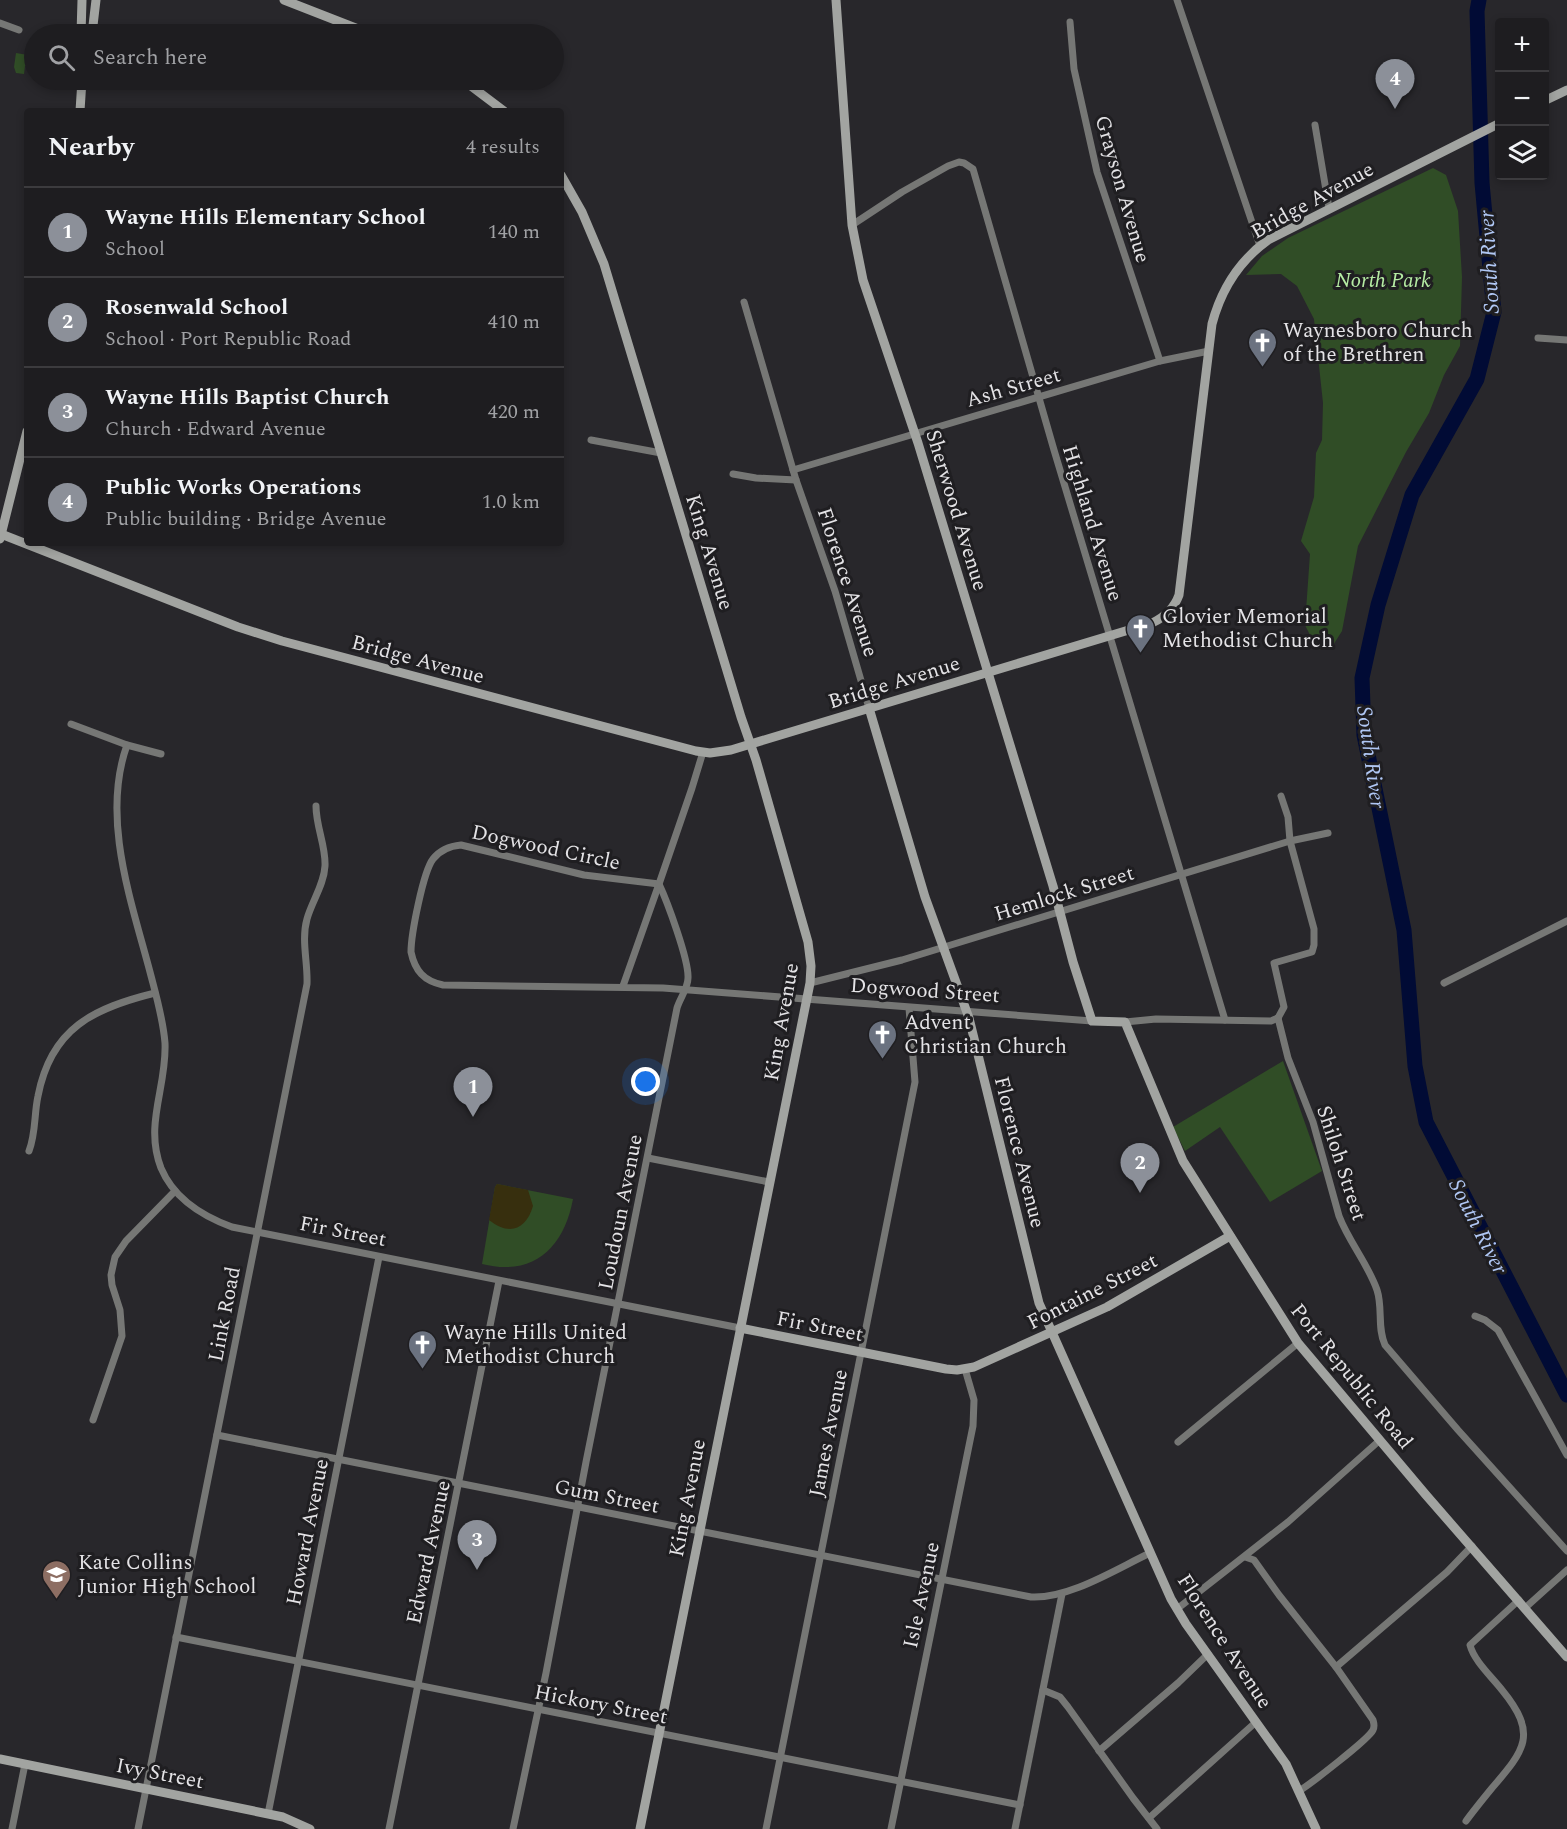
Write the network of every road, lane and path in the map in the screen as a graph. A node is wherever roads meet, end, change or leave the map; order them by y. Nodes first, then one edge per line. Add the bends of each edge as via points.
1 (82, 0) edge
2 (96, 0) edge
3 (284, 0) edge
4 (836, 0) edge
5 (1177, 0) edge
6 (1070, 22) dead end
7 (0, 23) edge
8 (81, 24) edge
9 (93, 24) edge
10 (345, 24) edge
11 (19, 30) dead end
12 (81, 90) edge
13 (476, 90) edge
14 (1567, 90) edge
15 (1549, 99) edge
16 (80, 108) edge
17 (500, 108) edge
18 (1315, 125) dead end
19 (1495, 125) edge
20 (564, 181) edge
21 (1329, 208) junction
22 (852, 225) junction
23 (1260, 246) junction
24 (744, 302) dead end
25 (1538, 338) dead end
26 (1567, 340) edge
27 (1209, 351) junction
28 (1160, 361) junction
29 (1040, 397) junction
30 (915, 434) junction
31 (591, 440) dead end
32 (24, 443) edge
33 (662, 453) junction
34 (793, 470) junction
35 (733, 474) dead end
36 (796, 480) junction
37 (1, 536) edge
38 (24, 545) edge
39 (27, 546) edge
40 (1110, 636) junction
41 (987, 672) junction
42 (869, 708) junction
43 (71, 724) dead end
44 (750, 744) junction
45 (128, 745) junction
46 (703, 752) junction
47 (161, 754) dead end
48 (1281, 796) dead end
49 (316, 806) dead end
50 (1328, 833) dead end
51 (1290, 841) junction
52 (1181, 874) junction
53 (659, 884) junction
54 (1059, 912) junction
55 (1567, 921) edge
56 (942, 947) junction
57 (1444, 982) dead end
58 (810, 983) junction
59 (623, 986) junction
60 (684, 990) junction
61 (155, 993) junction
62 (807, 998) junction
63 (909, 1008) junction
64 (966, 1011) junction
65 (1278, 1018) junction
66 (1225, 1020) junction
67 (1092, 1021) junction
68 (1125, 1022) junction
69 (29, 1151) dead end
70 (648, 1158) junction
71 (769, 1182) junction
72 (175, 1191) junction
73 (257, 1232) junction
74 (1230, 1236) junction
75 (379, 1257) junction
76 (499, 1281) junction
77 (618, 1304) junction
78 (1474, 1316) dead end
79 (740, 1328) junction
80 (1050, 1333) junction
81 (1298, 1343) junction
82 (862, 1352) junction
83 (965, 1369) junction
84 (93, 1420) dead end
85 (217, 1435) junction
86 (1380, 1440) junction
87 (1178, 1442) dead end
88 (1567, 1455) edge
89 (338, 1459) junction
90 (459, 1484) junction
91 (578, 1507) junction
92 (699, 1532) junction
93 (1472, 1546) junction
94 (1567, 1551) edge
95 (1150, 1553) junction
96 (820, 1556) junction
97 (1245, 1557) junction
98 (1567, 1570) edge
99 (942, 1580) junction
100 (1062, 1594) junction
101 (1522, 1604) junction
102 (1177, 1609) junction
103 (176, 1637) junction
104 (1208, 1654) junction
105 (1567, 1656) edge
106 (298, 1661) junction
107 (1336, 1667) junction
108 (418, 1685) junction
109 (1043, 1690) junction
110 (539, 1709) junction
111 (1256, 1722) junction
112 (659, 1732) junction
113 (1100, 1751) junction
114 (0, 1759) edge
115 (780, 1759) junction
116 (25, 1764) junction
117 (900, 1781) junction
118 (146, 1789) junction
119 (1299, 1791) junction
120 (1020, 1805) junction
121 (268, 1814) junction
122 (1149, 1818) junction
123 (1466, 1821) dead end
124 (12, 1829) edge
125 (138, 1829) edge
126 (310, 1829) edge
127 (389, 1829) edge
128 (513, 1829) edge
129 (640, 1829) edge
130 (766, 1829) edge
131 (891, 1829) edge
132 (1015, 1829) edge
133 (1157, 1829) edge
134 (1316, 1829) edge

1 - 8 street
2 - 9 street
3 - 10 street
4 - 22 street, Sherwood Avenue
5 - 23 street
6 - 28 street, Grayson Avenue via 1074,69 1097,172
7 - 11 street
12 - 16 street
13 - 17 street
14 - 15 street
18 - 21 street
19 - 21 street, Bridge Avenue
20 - 33 street, King Avenue via 604,264
21 - 23 street, Bridge Avenue
22 - 29 street, Highland Avenue via 940,170 959,162 969,165 982,194
22 - 30 street, Sherwood Avenue via 863,280
23 - 27 street, Bridge Avenue via 1239,267 1222,294 1212,324
24 - 34 street, Florence Avenue
25 - 26 street
27 - 28 street, Ash Street
27 - 40 street, Bridge Avenue via 1179,595 1171,610 1159,619
28 - 29 street, Ash Street
29 - 30 street, Ash Street
29 - 40 street, Highland Avenue
30 - 34 street, Ash Street
30 - 41 street, Sherwood Avenue
31 - 33 street
32 - 37 street
33 - 44 street, King Avenue
34 - 36 street, Florence Avenue
35 - 36 street
36 - 42 street, Florence Avenue via 835,591
37 - 38 street, Bridge Avenue
39 - 46 street, Bridge Avenue via 274,639
40 - 41 street, Bridge Avenue
40 - 52 street, Highland Avenue
41 - 42 street, Bridge Avenue
41 - 54 street, Sherwood Avenue
42 - 44 street, Bridge Avenue
42 - 56 street, Florence Avenue
43 - 45 street
44 - 46 street, Bridge Avenue via 721,752
44 - 58 street, King Avenue via 808,942
45 - 47 street
45 - 61 street, Fir Street via 117,788 117,827
46 - 53 street
48 - 51 street
49 - 73 street, Link Road via 325,873 304,932 306,984
50 - 51 street, Hemlock Street
51 - 52 street, Hemlock Street
51 - 65 street, Shiloh Street via 1314,929 1314,945 1312,952 1274,963 1284,1006
52 - 54 street, Hemlock Street
52 - 66 street, Highland Avenue
53 - 59 street
53 - 59 street, Dogwood Circle via 584,875 461,845 445,849 428,867 411,945 413,962 426,979 442,986
53 - 60 street, Loudoun Avenue via 687,967
54 - 56 street, Hemlock Street
54 - 67 street, Sherwood Avenue
55 - 57 street
56 - 58 street, Hemlock Street
56 - 64 street, Florence Avenue
58 - 62 street, King Avenue
59 - 60 street, Dogwood Street
60 - 62 street, Dogwood Street
60 - 70 street, Loudoun Avenue via 677,1008
61 - 69 street via 97,1011 62,1040 40,1083
61 - 72 street, Fir Street via 165,1046 154,1141 162,1170
62 - 63 street, Dogwood Street
62 - 71 street, King Avenue
63 - 64 street, Dogwood Street
63 - 82 street, James Avenue via 915,1083
64 - 67 street, Dogwood Street
64 - 80 street, Florence Avenue via 1039,1303
65 - 66 street
65 - 94 street, Shiloh Street via 1339,1216 1378,1293 1385,1345
66 - 68 street, Dogwood Street
67 - 68 street, Dogwood Street
68 - 74 street, Port Republic Road via 1183,1161
70 - 71 street
70 - 77 street, Loudoun Avenue
71 - 79 street, King Avenue
72 - 73 street, Fir Street via 203,1215
72 - 84 street via 115,1257 111,1275 122,1336
73 - 75 street, Fir Street
73 - 85 street, Link Road
74 - 80 street, Fontaine Street via 1114,1304
74 - 81 street, Port Republic Road
75 - 76 street, Fir Street
75 - 89 street, Howard Avenue
76 - 77 street, Fir Street
76 - 90 street, Edward Avenue
77 - 79 street, Fir Street
77 - 91 street, Loudoun Avenue
78 - 88 street via 1498,1330
79 - 82 street, Fir Street
79 - 92 street, King Avenue
80 - 83 street, Fontaine Street
80 - 95 street, Florence Avenue
81 - 86 street, Port Republic Road
81 - 87 street
82 - 83 street, Fir Street via 946,1369
82 - 96 street, James Avenue
83 - 99 street, Isle Avenue via 973,1389 975,1412
85 - 89 street, Gum Street
85 - 103 street, Link Road
86 - 93 street, Port Republic Road
86 - 97 street
89 - 90 street, Gum Street
89 - 106 street, Howard Avenue
90 - 91 street, Gum Street
90 - 108 street, Edward Avenue
91 - 92 street, Gum Street
91 - 110 street, Loudoun Avenue
92 - 96 street, Gum Street
92 - 112 street, King Avenue
93 - 101 street, Port Republic Road
93 - 107 street
95 - 100 street, Gum Street
95 - 102 street, Florence Avenue
96 - 99 street, Gum Street
96 - 115 street, James Avenue
97 - 102 street
97 - 107 street via 1254,1560
98 - 101 street
99 - 100 street, Gum Street via 1031,1597
99 - 117 street, Isle Avenue
100 - 109 street
101 - 105 street, Port Republic Road
101 - 123 street via 1470,1645 1514,1705 1523,1728 1523,1744 1514,1763
102 - 104 street, Florence Avenue
103 - 106 street, Hickory Street
103 - 118 street, Link Road
104 - 111 street, Florence Avenue
104 - 113 street
106 - 108 street, Hickory Street
106 - 121 street, Howard Avenue
107 - 119 street via 1373,1720 1373,1730
108 - 110 street, Hickory Street
108 - 127 street, Edward Avenue
109 - 113 street via 1064,1702
109 - 120 street
110 - 112 street, Hickory Street
110 - 128 street, Loudoun Avenue
111 - 119 street, Florence Avenue via 1286,1764
111 - 122 street
112 - 115 street, Hickory Street
112 - 129 street, King Avenue
113 - 122 street
114 - 116 street, Ivy Street
115 - 117 street, Hickory Street
115 - 130 street, James Avenue
116 - 118 street, Ivy Street
116 - 124 street
117 - 120 street, Hickory Street
117 - 131 street, Isle Avenue
118 - 121 street, Ivy Street
118 - 125 street, Link Road
119 - 134 street, Florence Avenue
120 - 132 street
121 - 126 street, Ivy Street
122 - 133 street

